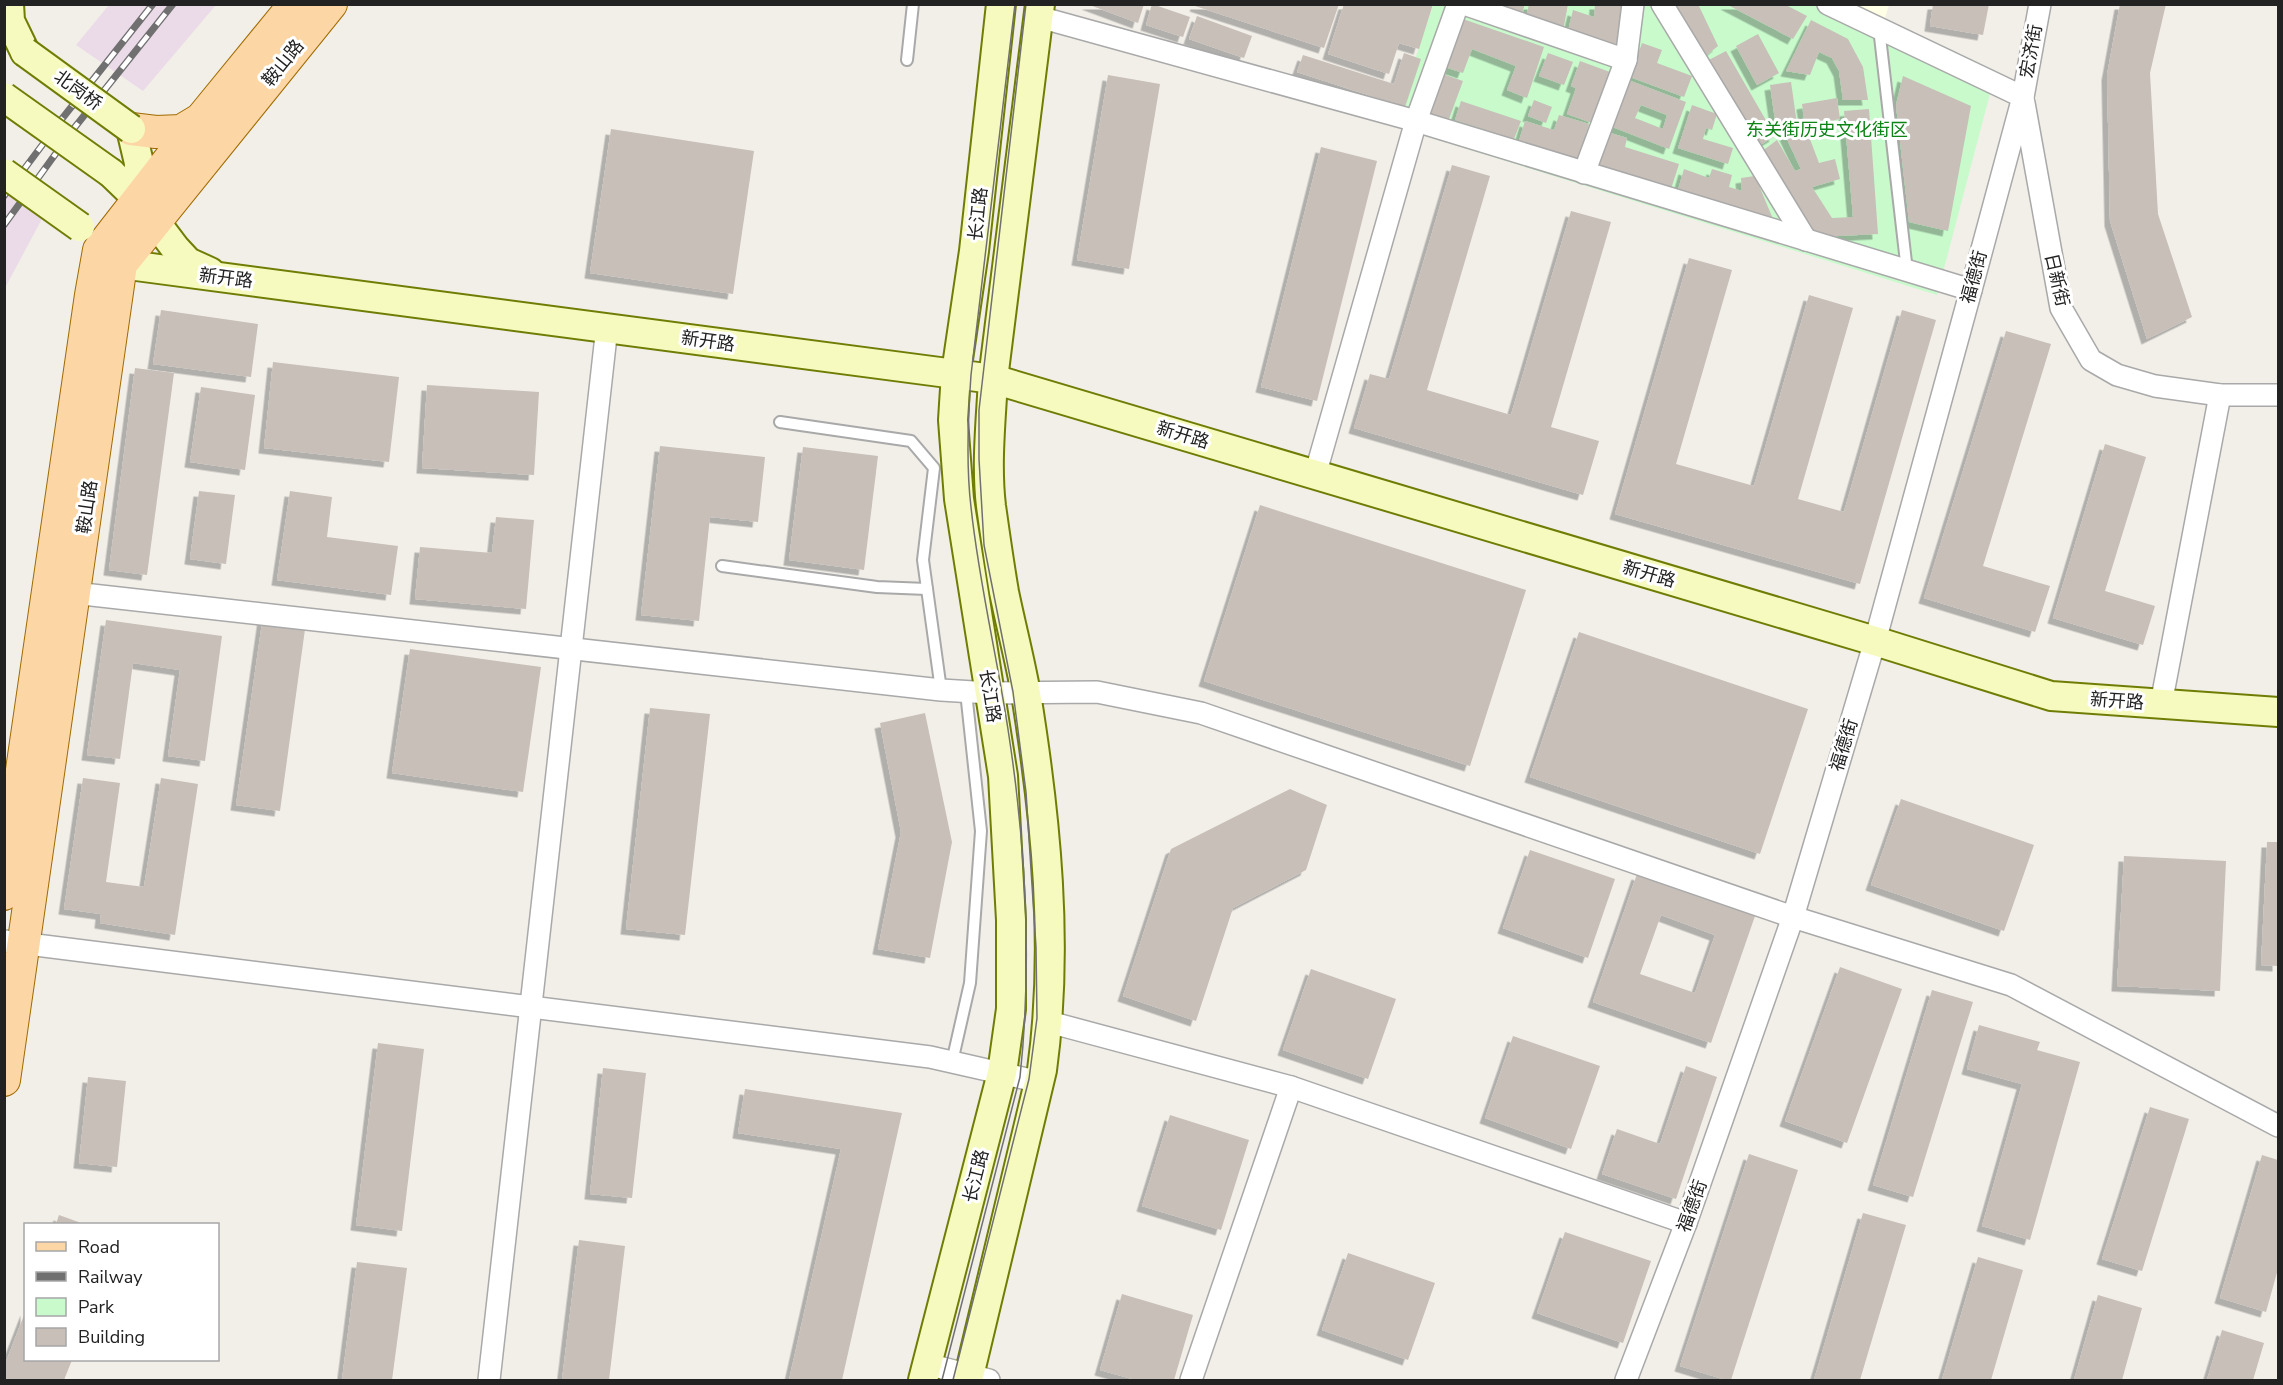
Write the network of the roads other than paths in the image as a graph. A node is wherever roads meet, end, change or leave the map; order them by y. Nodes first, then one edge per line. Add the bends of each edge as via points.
1 (9, 4) edge
2 (295, 4) edge
3 (331, 4) edge
4 (913, 4) edge
5 (1000, 4) edge
6 (1458, 4) edge
7 (1464, 4) edge
8 (1633, 4) edge
9 (1662, 4) edge
10 (1828, 4) edge
11 (2040, 4) edge
12 (1039, 11) edge
13 (1879, 28) junction
14 (907, 60) dead end
15 (1626, 60) junction
16 (4, 97) edge
17 (2023, 97) junction
18 (201, 118) junction
19 (1416, 121) junction
20 (131, 129) junction
21 (1584, 172) junction
22 (4, 173) edge
23 (146, 210) junction
24 (1806, 240) junction
25 (100, 247) junction
26 (1907, 271) junction
27 (220, 277) junction
28 (1971, 290) junction
29 (607, 327) junction
30 (956, 373) junction
31 (993, 379) junction
32 (2220, 395) junction
33 (2278, 395) edge
34 (780, 422) dead end
35 (1315, 475) junction
36 (722, 566) dead end
37 (927, 589) junction
38 (74, 593) junction
39 (1875, 641) junction
40 (570, 647) junction
41 (941, 690) junction
42 (978, 692) junction
43 (1026, 692) junction
44 (2161, 704) junction
45 (2278, 712) edge
46 (4, 894) edge
47 (1793, 917) junction
48 (14, 942) edge
49 (531, 1006) junction
50 (1049, 1022) junction
51 (952, 1062) junction
52 (1002, 1073) junction
53 (4, 1080) edge
54 (1040, 1082) junction
55 (1291, 1087) junction
56 (2278, 1126) edge
57 (1686, 1223) junction
58 (925, 1372) edge
59 (975, 1378) edge
60 (489, 1380) edge
61 (1191, 1380) edge
62 (1626, 1380) edge

1 - 20 main road, 北岗桥, bridge via 10,21 25,52
2 - 18 main road, 鞍山路
3 - 23 main road, 鞍山路
4 - 14 lane
5 - 30 main road, 长江路
6 - 19 street
7 - 15 street
8 - 15 street
9 - 24 street
10 - 13 street
11 - 17 street, 宏济街
12 - 19 street
12 - 31 main road, 长江路
13 - 17 street
13 - 26 lane
15 - 21 street
16 - 23 main road, bridge via 111,173
17 - 28 street, 福德街
17 - 32 street, 日新街 via 2061,308 2091,360 2116,375 2155,386
18 - 20 main road, 鞍山路 via 181,131
18 - 23 main road
19 - 21 street
19 - 35 street
20 - 23 main road
21 - 24 street
22 - 25 main road, bridge
23 - 25 main road, 鞍山路
23 - 27 main road via 188,262
24 - 26 street
25 - 27 main road, 新开路
25 - 38 main road, 鞍山路
25 - 46 main road, 鞍山路
26 - 28 street
27 - 29 main road, 新开路
28 - 39 street, 福德街
29 - 30 main road, 新开路
29 - 40 street
30 - 31 main road, 新开路
30 - 42 main road, 长江路 via 954,462 969,567
31 - 35 main road, 新开路
31 - 43 main road, 长江路 via 991,503 1004,590
32 - 33 street, 日新街
32 - 44 street
34 - 37 lane via 911,441 934,468 923,560
35 - 39 main road, 新开路
36 - 37 lane via 877,587
37 - 41 lane
38 - 40 street
38 - 48 main road, 鞍山路
39 - 44 main road, 新开路 via 2051,696
39 - 47 street, 福德街
40 - 41 street
40 - 49 street
41 - 42 street
42 - 43 street
42 - 51 lane via 981,831 970,983
42 - 52 main road, 长江路 via 1003,776 1011,909 1011,1010
43 - 47 street via 1097,692 1201,713
43 - 50 main road, 长江路 via 1044,843 1051,970
44 - 45 main road, 新开路
47 - 56 street via 2011,985
47 - 57 street, 福德街
48 - 49 street
48 - 53 main road, 鞍山路
49 - 51 street
49 - 60 street
50 - 54 main road, 长江路
50 - 55 street
51 - 52 street
52 - 54 street
52 - 58 main road, 长江路
54 - 59 main road, 长江路
55 - 57 street
55 - 61 street
57 - 62 street, 福德街
58 - 59 street

